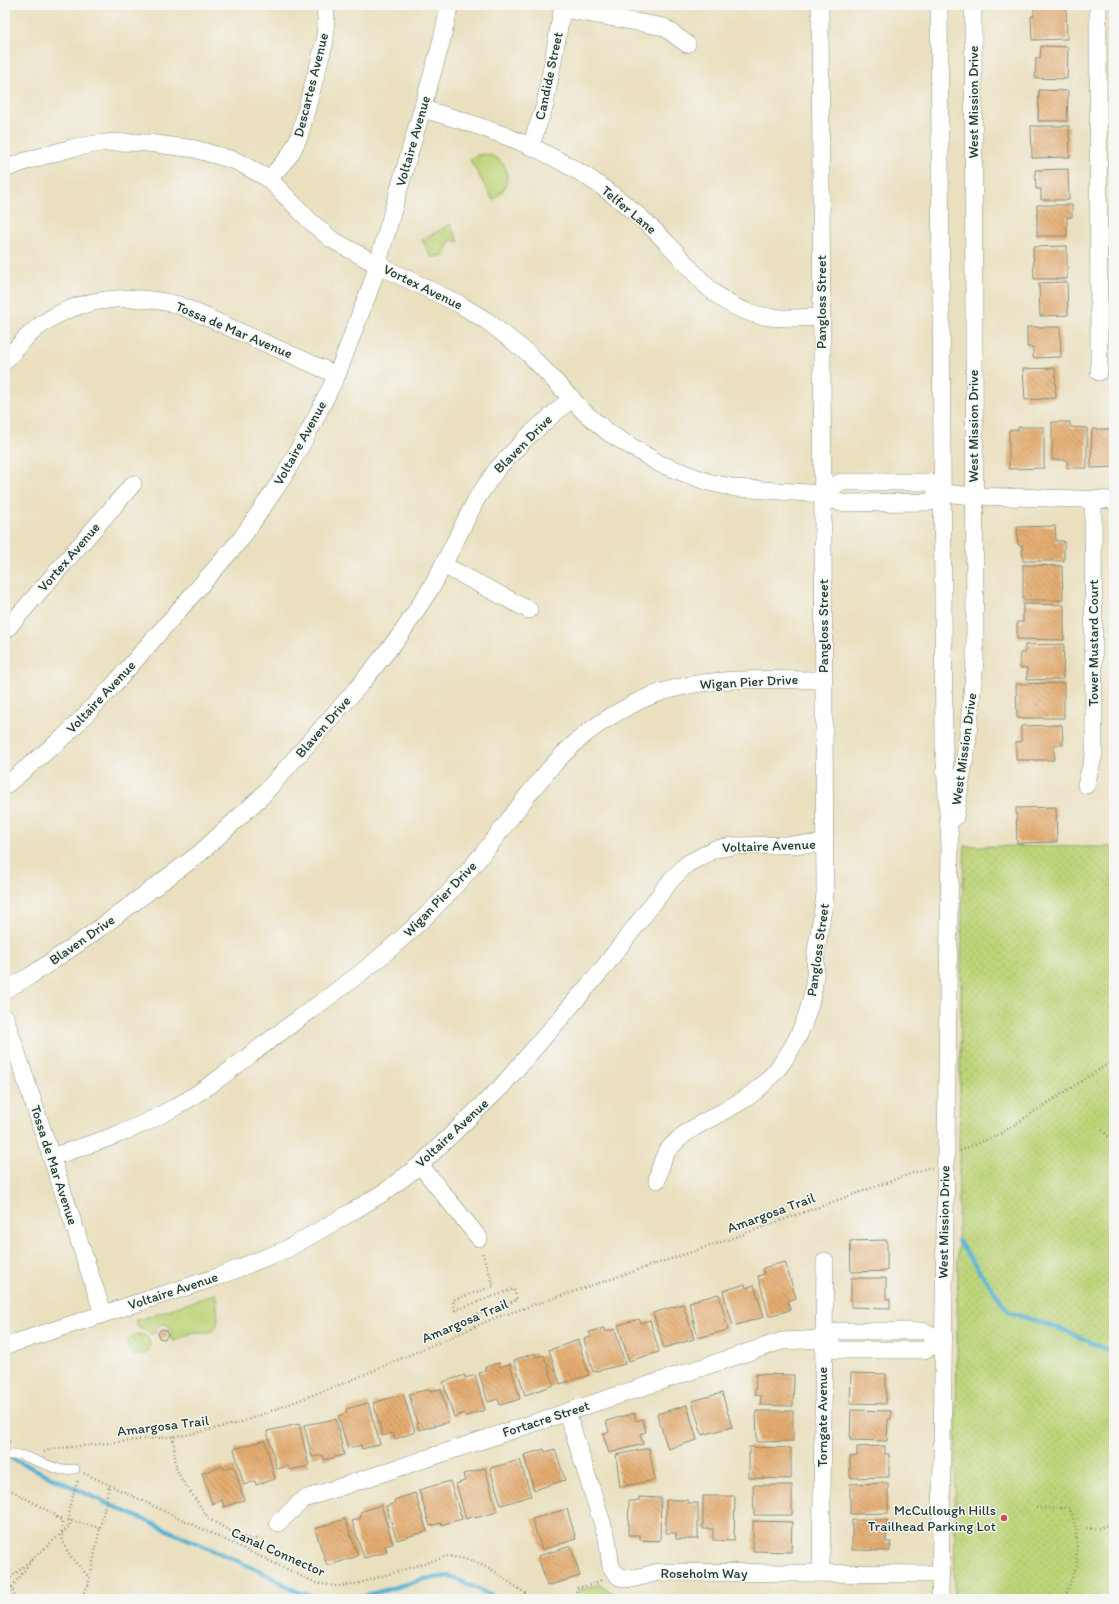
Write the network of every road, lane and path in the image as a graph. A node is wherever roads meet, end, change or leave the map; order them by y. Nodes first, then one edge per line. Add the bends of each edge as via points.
1 (325, 5) edge
2 (820, 5) edge
3 (939, 5) edge
4 (973, 5) edge
5 (1098, 5) edge
6 (563, 7) edge
7 (447, 8) edge
8 (687, 44) dead end
9 (423, 109) junction
10 (531, 145) junction
11 (5, 169) edge
12 (269, 180) junction
13 (378, 265) junction
14 (821, 318) junction
15 (5, 361) edge
16 (1099, 372) dead end
17 (337, 374) junction
18 (572, 398) junction
19 (133, 484) dead end
20 (822, 494) junction
21 (958, 494) junction
22 (1093, 500) junction
23 (1114, 500) edge
24 (443, 565) junction
25 (529, 610) dead end
26 (5, 631) edge
27 (823, 680) junction
28 (1086, 785) dead end
29 (5, 786) edge
30 (825, 844) junction
31 (950, 845) junction
32 (5, 990) edge
33 (5, 1016) edge
34 (1114, 1060) edge
35 (1102, 1130) dead end
36 (1114, 1142) edge
37 (51, 1157) junction
38 (945, 1158) junction
39 (420, 1165) junction
40 (927, 1168) dead end
41 (657, 1180) dead end
42 (480, 1243) joint
43 (825, 1261) dead end
44 (103, 1313) junction
45 (474, 1326) junction
46 (823, 1339) junction
47 (942, 1341) junction
48 (5, 1346) edge
49 (567, 1412) junction
50 (173, 1436) junction
51 (5, 1441) edge
52 (20, 1445) dead end
53 (5, 1455) edge
54 (48, 1456) dead end
55 (78, 1470) junction
56 (109, 1486) junction
57 (5, 1488) edge
58 (1036, 1508) dead end
59 (56, 1517) junction
60 (69, 1520) junction
61 (1114, 1522) edge
62 (278, 1523) dead end
63 (100, 1528) junction
64 (1086, 1528) dead end
65 (60, 1535) junction
66 (259, 1538) dead end
67 (33, 1558) junction
68 (821, 1574) junction
69 (941, 1574) junction
70 (90, 1578) junction
71 (601, 1580) dead end
72 (12, 1587) junction
73 (16, 1599) edge
74 (79, 1599) edge
75 (533, 1599) edge
76 (579, 1599) edge
77 (940, 1599) edge
78 (1064, 1599) edge

1 - 12 street, Descartes Avenue via 325,41 299,137 290,155
2 - 14 street, Pangloss Street
3 - 21 street, West Mission Drive
4 - 21 street, West Mission Drive
5 - 16 street
6 - 8 street via 664,27
6 - 10 street, Candide Street via 545,105
7 - 9 street, Voltaire Avenue via 440,47
9 - 10 street, Telfer Lane via 470,122
9 - 13 street, Voltaire Avenue
10 - 14 street, Telfer Lane via 605,188 648,224 712,293 725,302 753,314 769,317
11 - 12 street, Vortex Avenue via 72,148 101,143 148,143 174,146 236,161
12 - 13 street, Vortex Avenue via 331,239
13 - 17 street, Voltaire Avenue
13 - 18 street, Vortex Avenue via 459,304 487,321 529,354
14 - 20 street, Pangloss Street
15 - 17 street, Tossa de Mar Avenue via 30,334 48,321 88,303 123,298 151,299 179,305
17 - 29 street, Voltaire Avenue via 284,476 241,539 91,710 44,755
18 - 20 street, Vortex Avenue via 590,417 621,441 683,474 735,488
18 - 24 street, Blaven Drive via 526,438 497,469 477,498
19 - 26 street, Vortex Avenue
20 - 21 street, Vortex Avenue via 841,503 929,502
20 - 27 street, Pangloss Street
21 - 22 street
21 - 31 street, West Mission Drive via 944,747
21 - 31 street, West Mission Drive via 975,662 967,745
22 - 23 street
22 - 28 street, Tower Mustard Court via 1094,754
24 - 25 street
24 - 32 street, Blaven Drive via 426,596 392,644 261,797 199,854 89,936
27 - 30 street, Pangloss Street
27 - 37 street, Wigan Pier Drive via 738,680 696,684 656,695 606,720 575,742 559,758 503,830 444,898 412,930 347,983 214,1082 170,1111 123,1133
30 - 39 street, Voltaire Avenue via 733,846 715,849 686,864 550,1032 482,1107
30 - 41 street, Pangloss Street via 825,894 814,983 803,1025 793,1047 760,1087 741,1102 690,1130 668,1149
31 - 38 street, West Mission Drive
33 - 37 street, Tossa de Mar Avenue
34 - 38 path via 1000,1134
35 - 36 path
37 - 44 street, Tossa de Mar Avenue
38 - 47 street, West Mission Drive
39 - 42 street
39 - 44 street, Voltaire Avenue via 350,1214 287,1249 217,1277
40 - 45 path, Amargosa Trail via 727,1240
42 - 45 path via 494,1286 453,1300 455,1310 514,1289 517,1300 471,1318
43 - 46 street, Torngate Avenue
44 - 48 street, Voltaire Avenue
45 - 50 path, Amargosa Trail via 354,1379 239,1423 200,1433
46 - 47 street, Fortacre Street via 838,1331 924,1331
46 - 49 street, Fortacre Street via 782,1341
46 - 68 street, Torngate Avenue
47 - 69 street, West Mission Drive
49 - 62 street, Fortacre Street via 304,1499
49 - 68 street, Roseholm Way via 608,1538 611,1567 619,1577 632,1579 658,1572
50 - 54 path, Amargosa Trail via 42,1452
50 - 66 path via 176,1468 209,1519 252,1540
51 - 52 path
53 - 55 lane via 21,1455 61,1470
55 - 56 path, Canal Connector
55 - 60 path via 69,1508
56 - 63 path
56 - 75 path, Canal Connector via 316,1583 353,1585 448,1556 470,1560 491,1569
57 - 59 path
58 - 78 path via 1069,1508 1076,1528 1077,1565
59 - 60 path
59 - 65 path via 62,1522
60 - 63 path
60 - 65 path via 70,1526
61 - 64 path via 1096,1529
63 - 70 path
65 - 67 path
65 - 70 path via 65,1549
67 - 72 path
67 - 72 path via 8,1580
68 - 69 street, Roseholm Way
69 - 77 street, West Mission Drive
70 - 74 path
71 - 76 path via 577,1588
72 - 73 path

